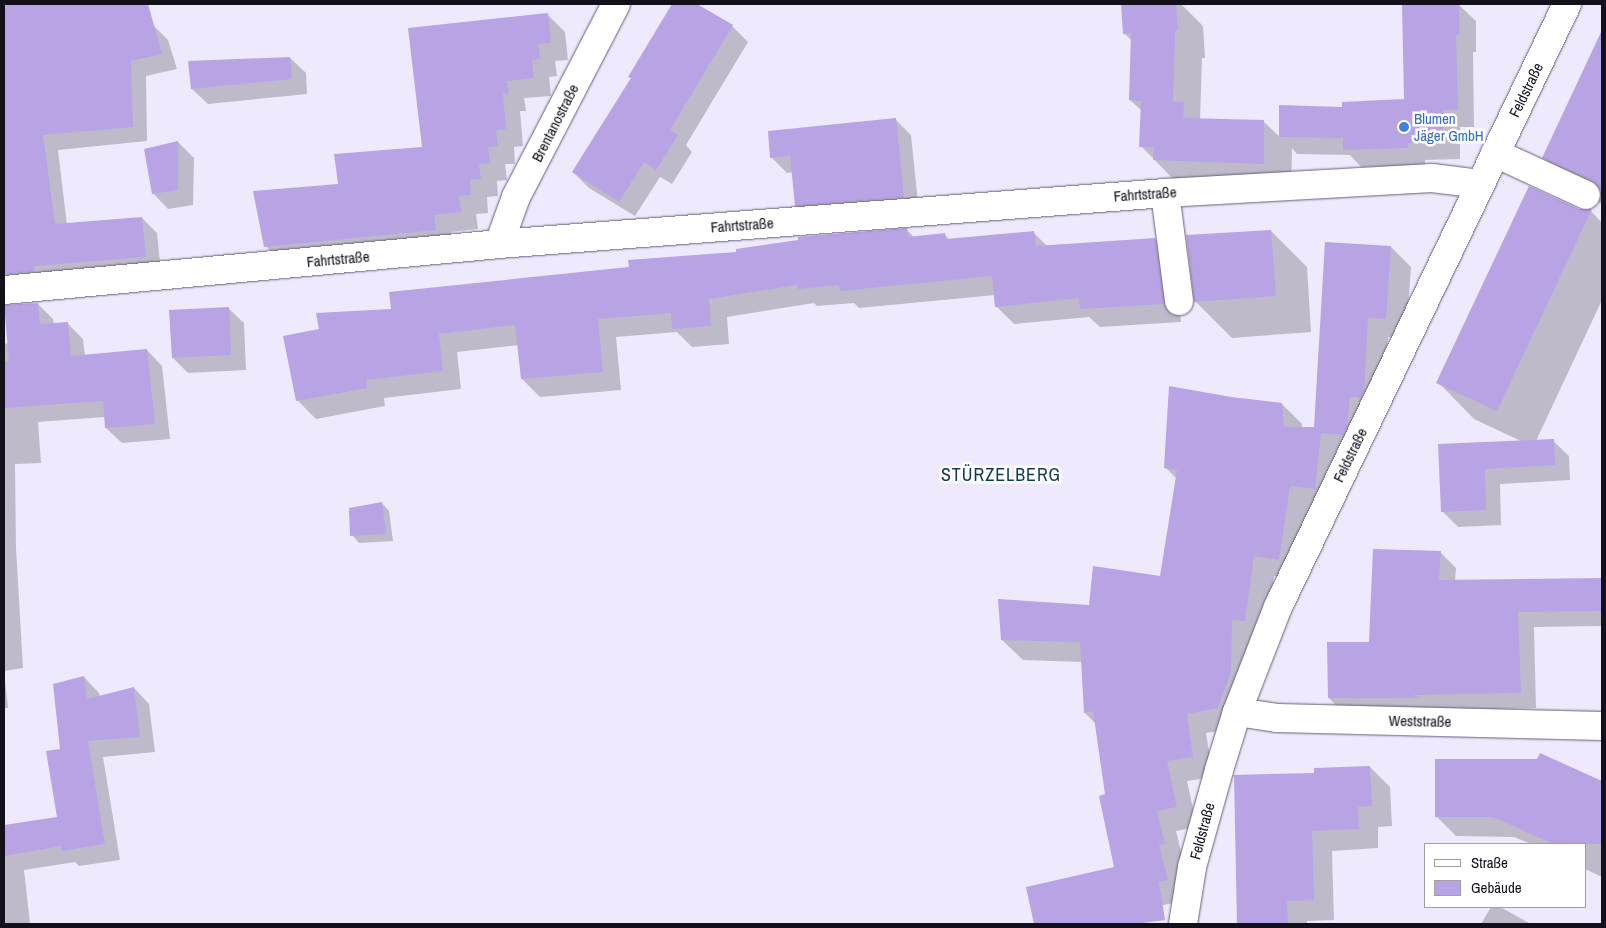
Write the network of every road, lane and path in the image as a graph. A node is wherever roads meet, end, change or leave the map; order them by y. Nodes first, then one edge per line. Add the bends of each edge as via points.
1 (616, 4) edge
2 (1567, 4) edge
3 (1495, 153) junction
4 (1480, 184) junction
5 (1165, 193) junction
6 (1586, 195) dead end
7 (499, 244) junction
8 (4, 290) edge
9 (1179, 301) dead end
10 (1237, 712) junction
11 (1602, 726) edge
12 (1183, 924) edge

1 - 7 street, Brentanostraße via 516,197
2 - 3 street, Feldstraße
3 - 4 street, Feldstraße
3 - 6 street
4 - 5 street, Fahrtstraße via 1432,178
4 - 10 street, Feldstraße via 1278,608
5 - 7 street, Fahrtstraße
5 - 9 street
7 - 8 street, Fahrtstraße
10 - 11 street, Weststraße via 1277,718
10 - 12 street, Feldstraße via 1192,867

